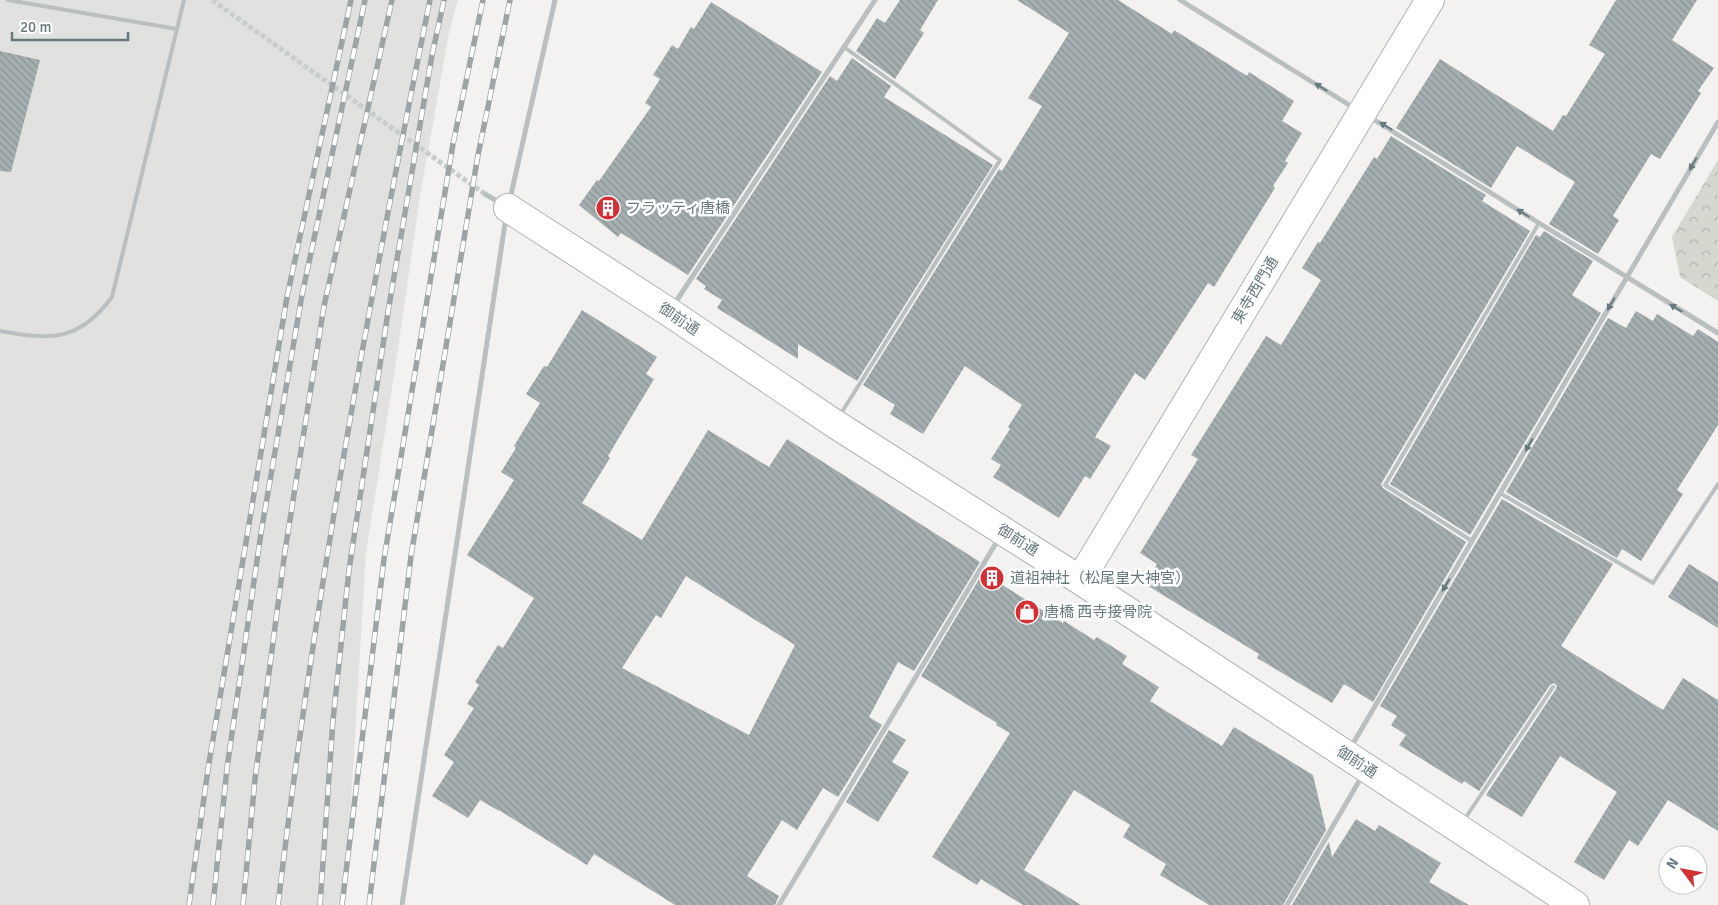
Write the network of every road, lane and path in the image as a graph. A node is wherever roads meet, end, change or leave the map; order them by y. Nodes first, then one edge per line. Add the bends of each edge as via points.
1 (8, 0) edge
2 (184, 0) edge
3 (556, 0) edge
4 (875, 0) edge
5 (1180, 0) edge
6 (1430, 0) edge
7 (176, 29) junction
8 (844, 47) junction
9 (1362, 113) junction
10 (1718, 122) edge
11 (497, 201) junction
12 (1539, 223) junction
13 (1627, 278) junction
14 (669, 312) junction
15 (0, 331) edge
16 (1718, 333) edge
17 (834, 424) junction
18 (1718, 484) edge
19 (1500, 493) junction
20 (1003, 531) junction
21 (1472, 540) junction
22 (1080, 580) junction
23 (1553, 687) dead end
24 (1357, 761) junction
25 (1459, 829) junction
26 (402, 905) edge
27 (779, 905) edge
28 (1287, 905) edge
29 (1575, 905) edge

1 - 7 lane
2 - 7 lane
3 - 11 street
4 - 8 street
9 -> 5 street
6 - 9 street, 東寺西門通
7 - 15 lane via 112,297 102,312 81,328 60,335 32,337
8 - 14 street
8 - 17 lane via 1000,160
12 -> 9 street
9 - 22 street, 東寺西門通
10 -> 13 street
11 - 14 street, 御前通
11 - 26 street
12 - 13 street
12 - 21 lane via 1385,485
16 -> 13 street
13 -> 19 street
14 - 17 street, 御前通
17 - 20 street, 御前通
18 - 19 lane via 1653,584
19 - 21 street
20 - 22 street, 御前通
20 - 27 street
21 -> 24 street
22 - 24 street, 御前通
23 - 25 lane
24 - 25 street, 御前通
24 - 28 street
25 - 29 street, 御前通

